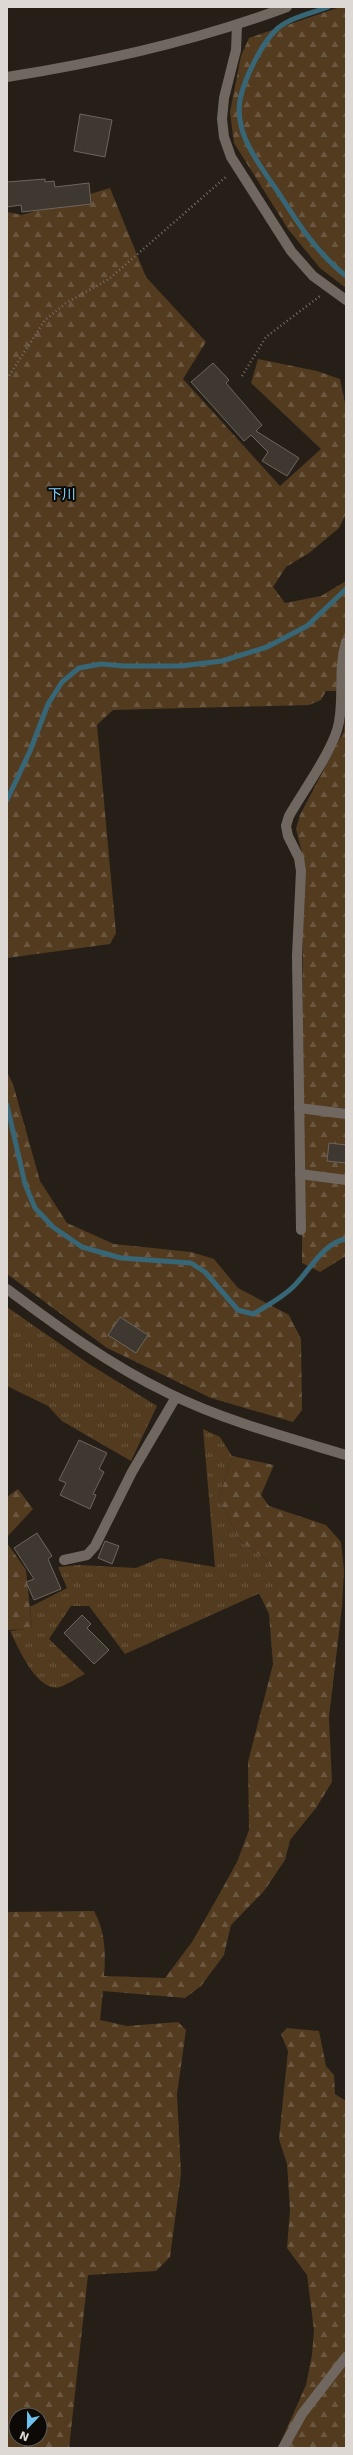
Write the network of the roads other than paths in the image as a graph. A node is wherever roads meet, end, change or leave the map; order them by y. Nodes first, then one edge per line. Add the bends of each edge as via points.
1 (287, 7) edge
2 (238, 26) junction
3 (7, 77) edge
4 (346, 300) edge
5 (346, 642) edge
6 (299, 1108) junction
7 (346, 1114) edge
8 (300, 1174) junction
9 (346, 1180) edge
10 (301, 1230) dead end
11 (7, 1289) edge
12 (176, 1397) junction
13 (346, 1455) edge
14 (64, 1560) dead end
15 (346, 2357) edge
16 (283, 2448) edge

1 - 2 street
2 - 3 street via 141,53
2 - 4 street via 236,50 224,98 224,137 238,166 291,251 313,276
5 - 6 street via 340,670 339,722 334,738 289,816 286,826 301,870 297,956
6 - 7 street
6 - 8 street
8 - 9 street
8 - 10 street
11 - 12 street via 105,1359
12 - 13 street via 232,1421
12 - 14 street via 132,1472 95,1546 87,1555
15 - 16 street via 302,2414

